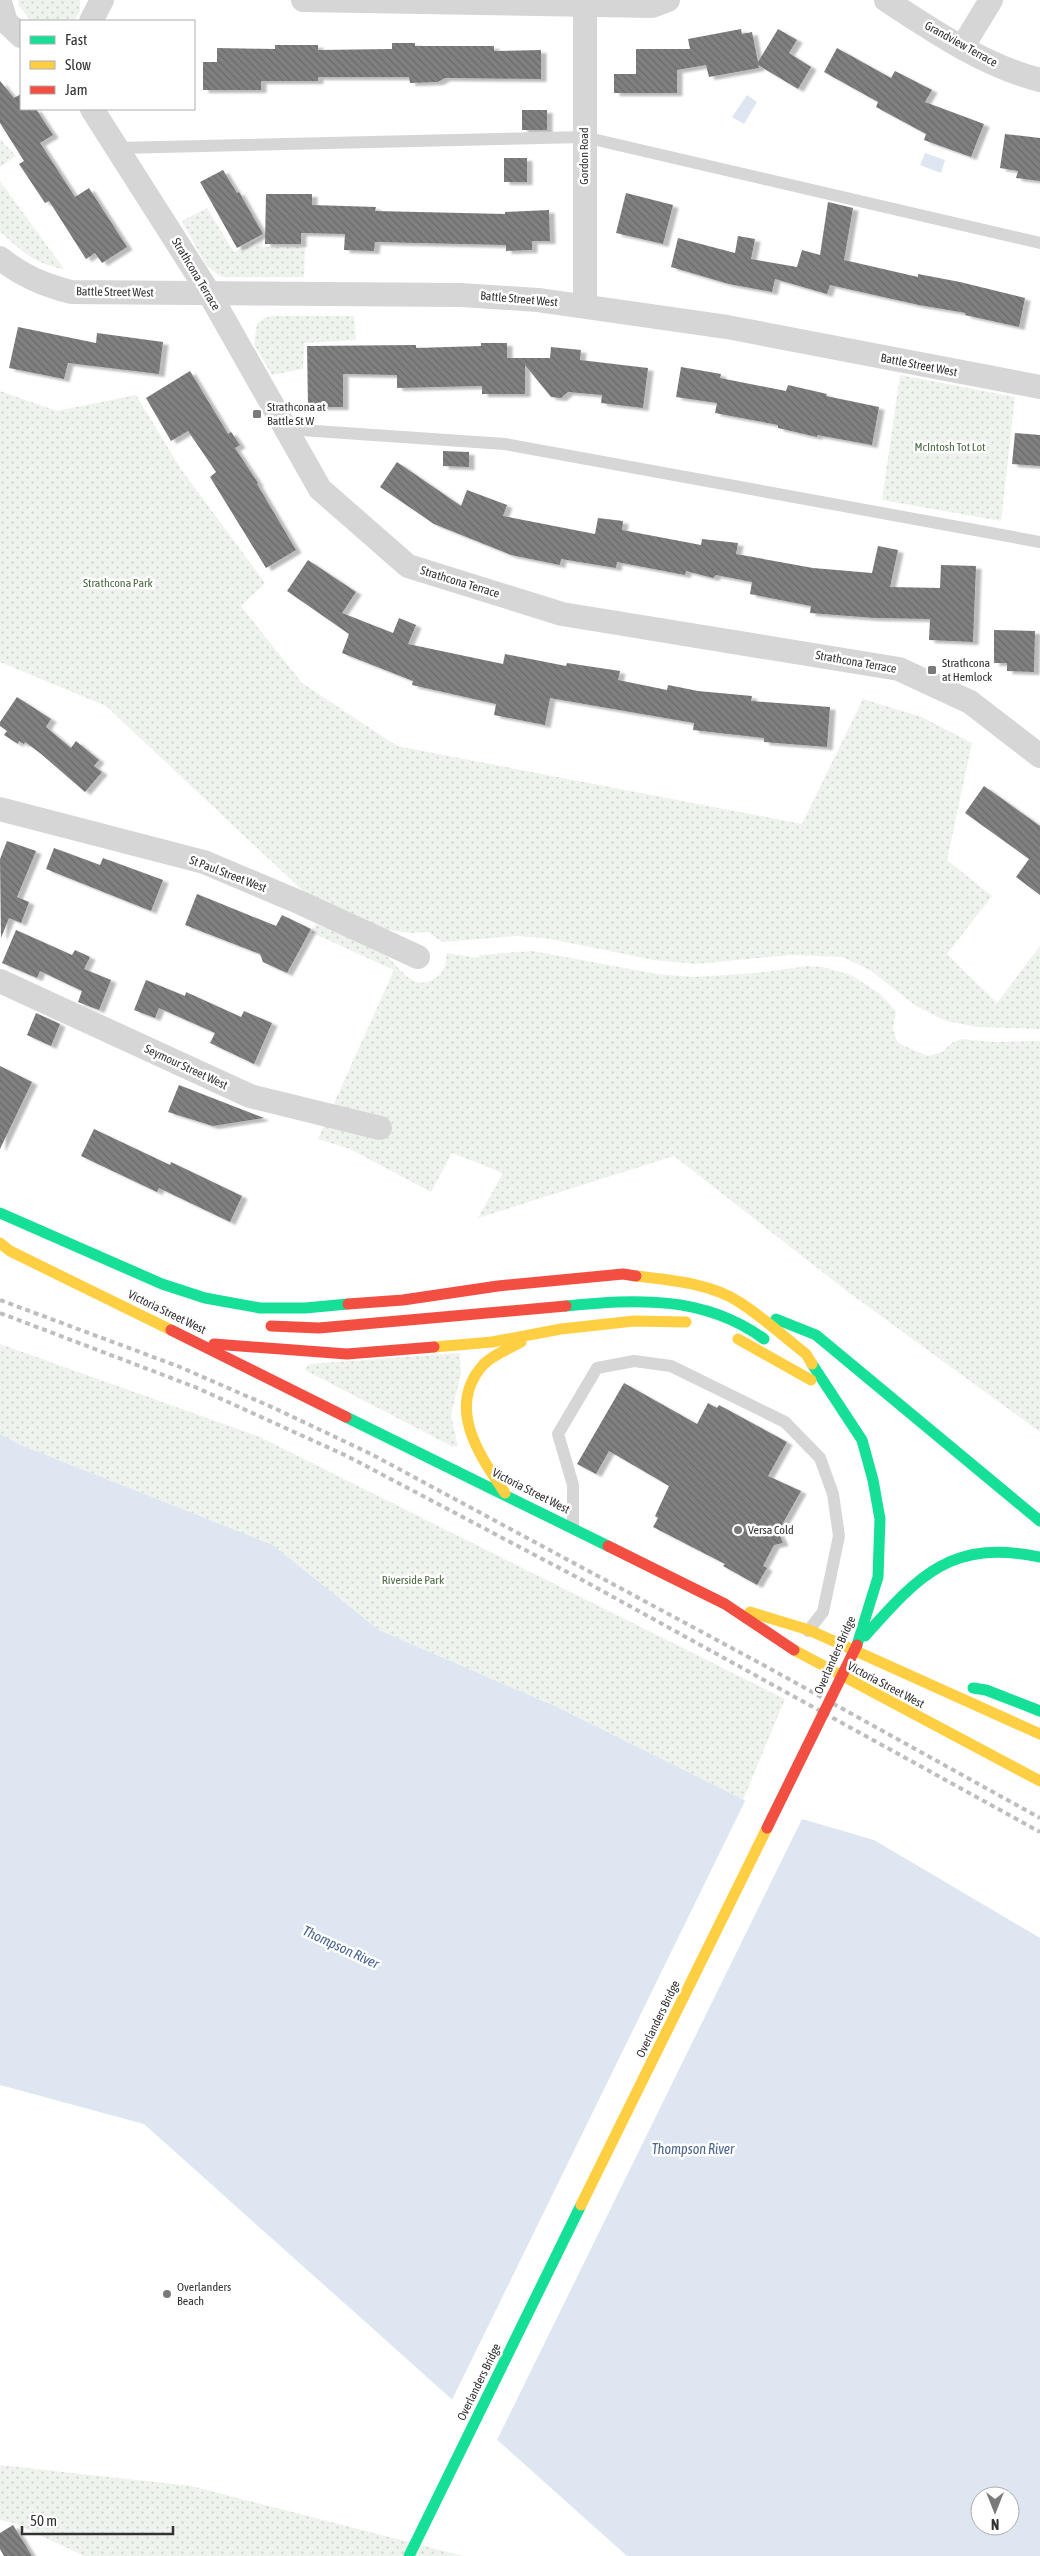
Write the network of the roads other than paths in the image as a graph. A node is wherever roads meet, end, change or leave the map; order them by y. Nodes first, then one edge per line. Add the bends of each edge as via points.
1 (102, 0) edge
2 (303, 0) edge
3 (668, 0) edge
4 (886, 0) edge
5 (991, 0) edge
6 (0, 2) edge
7 (585, 6) junction
8 (92, 20) edge
9 (20, 35) edge
10 (963, 46) junction
11 (1040, 80) edge
12 (93, 110) edge
13 (584, 138) junction
14 (117, 148) junction
15 (1040, 243) edge
16 (0, 258) edge
17 (209, 293) junction
18 (585, 306) junction
19 (1040, 387) edge
20 (286, 429) junction
21 (1040, 542) edge
22 (1040, 756) edge
23 (0, 809) edge
24 (418, 957) dead end
25 (0, 981) edge
26 (380, 1128) dead end
27 (0, 1213) edge
28 (0, 1225) edge
29 (17, 1233) dead end
30 (0, 1243) edge
31 (738, 1301) junction
32 (695, 1324) dead end
33 (258, 1325) dead end
34 (728, 1335) dead end
35 (529, 1337) junction
36 (198, 1343) junction
37 (811, 1380) junction
38 (838, 1401) junction
39 (873, 1480) joint
40 (506, 1494) junction
41 (1040, 1520) edge
42 (573, 1528) junction
43 (1040, 1557) edge
44 (725, 1604) junction
45 (808, 1630) junction
46 (781, 1643) junction
47 (857, 1644) junction
48 (912, 1676) junction
49 (1040, 1711) edge
50 (1040, 1734) edge
51 (1040, 1781) edge
52 (409, 2556) edge

1 - 8 street
2 - 7 street
3 - 7 street via 652,6
4 - 10 street, Grandview Terrace
5 - 10 street
6 - 9 street via 6,22
7 - 13 street, Gordon Road
10 - 11 street, Grandview Terrace via 1004,68
12 - 14 street, Strathcona Terrace
13 - 14 lane
13 - 15 lane
13 - 18 street, Gordon Road
14 - 17 street, Strathcona Terrace
16 - 17 street, Battle Street West via 43,285 71,292
17 - 18 street, Battle Street West via 462,295
17 - 20 street, Strathcona Terrace
18 - 19 street, Battle Street West via 727,327
20 - 21 lane via 505,444
20 - 22 street, Strathcona Terrace via 320,489 408,566 562,614 899,669 970,702
23 - 24 street, St Paul Street West via 204,862
25 - 26 street, Seymour Street West via 250,1096
27 - 31 main road, Victoria Street West via 162,1284 205,1298 260,1308 305,1308 403,1300 498,1286 623,1274 711,1290
28 - 29 main road
30 - 36 main road, Victoria Street West via 10,1251
31 - 38 main road, Victoria Street West via 806,1354
31 - 41 main road, Victoria Street West via 816,1336
32 - 35 main road via 678,1320 634,1321 561,1329
33 - 37 main road via 319,1328 628,1300 678,1303 720,1314 758,1334
34 - 37 main road via 752,1345
35 - 36 main road via 347,1354
35 - 40 main road via 485,1364 468,1390 465,1408 468,1431 479,1455
36 - 40 main road, Victoria Street West
37 - 38 main road
38 - 39 main road, Victoria Street West via 862,1440
39 - 47 main road, Overlanders Bridge via 880,1519 878,1577
40 - 42 main road, Victoria Street West
42 - 44 main road, Victoria Street West
42 - 45 lane via 573,1485 558,1434 597,1368 634,1362 671,1366 785,1422 820,1458 833,1494 839,1536 823,1612
43 - 47 main road via 1018,1551 983,1550 957,1558 930,1572
44 - 45 main road
44 - 46 main road, Victoria Street West
45 - 46 lane
45 - 48 main road
46 - 51 main road, Victoria Street West
47 - 52 main road, Overlanders Bridge, bridge
48 - 49 main road via 986,1690
48 - 50 main road

